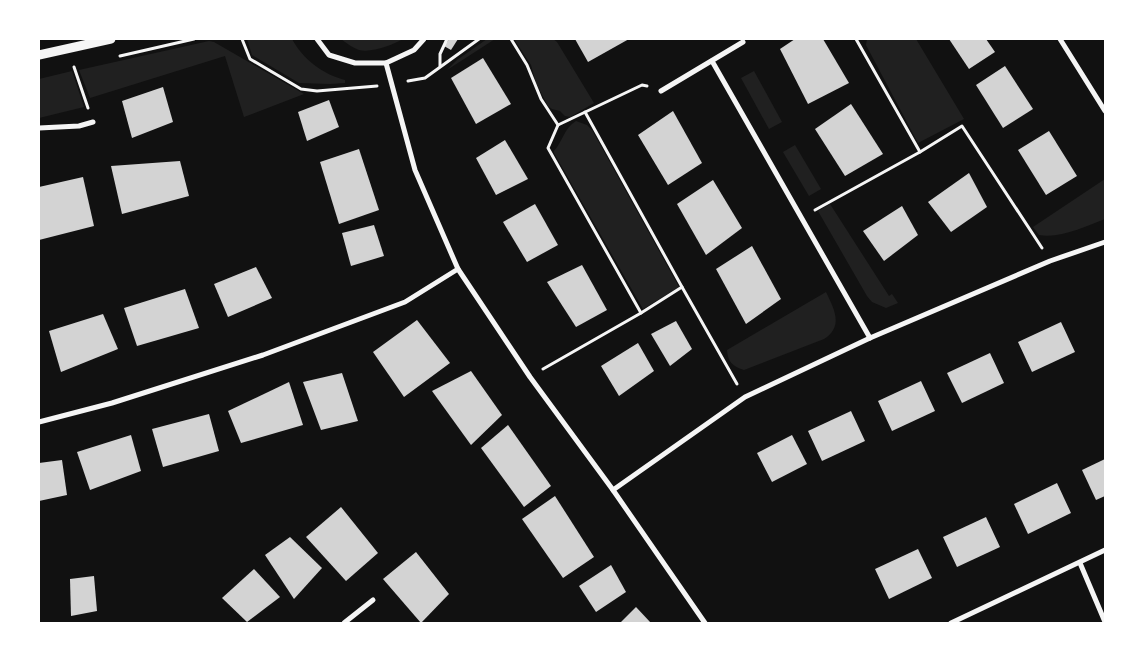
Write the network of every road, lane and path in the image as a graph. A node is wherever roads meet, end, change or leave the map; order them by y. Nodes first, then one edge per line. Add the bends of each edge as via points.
1 (111, 39) edge
2 (194, 39) edge
3 (317, 39) edge
4 (424, 39) edge
5 (446, 39) edge
6 (511, 39) edge
7 (856, 39) edge
8 (1060, 39) edge
9 (743, 42) dead end
10 (39, 55) edge
11 (111, 58) dead end
12 (712, 61) junction
13 (386, 63) junction
14 (83, 64) dead end
15 (440, 66) dead end
16 (661, 92) joint
17 (1105, 111) edge
18 (586, 112) junction
19 (93, 122) joint
20 (558, 126) junction
21 (39, 128) edge
22 (920, 152) junction
23 (801, 218) junction
24 (1105, 242) edge
25 (1050, 261) junction
26 (458, 269) junction
27 (682, 287) junction
28 (641, 313) junction
29 (870, 338) junction
30 (530, 376) junction
31 (745, 397) junction
32 (39, 422) edge
33 (613, 490) junction
34 (1105, 550) edge
35 (1080, 563) junction
36 (373, 600) dead end
37 (1105, 622) edge
38 (344, 623) edge
39 (706, 623) edge
40 (951, 623) edge

1 - 10 street
2 - 11 path
3 - 13 street via 329,55 355,63
4 - 13 street via 414,50
5 - 15 path via 440,54
6 - 20 path
7 - 22 path
8 - 17 street
9 - 12 street
12 - 16 street
12 - 23 street
13 - 26 street via 415,170
14 - 19 path via 74,66
16 - 18 path via 642,85
18 - 20 path
18 - 27 path
19 - 21 street via 80,126
20 - 28 path via 548,148
22 - 23 path
22 - 25 path via 962,126
23 - 29 street
24 - 25 street
25 - 29 street
26 - 30 street
26 - 32 street via 405,302 263,355 112,403
27 - 28 path
27 - 31 path
28 - 30 path
29 - 31 street
30 - 33 street
31 - 33 street
33 - 39 street
34 - 35 street
35 - 37 street
35 - 40 street
36 - 38 street

